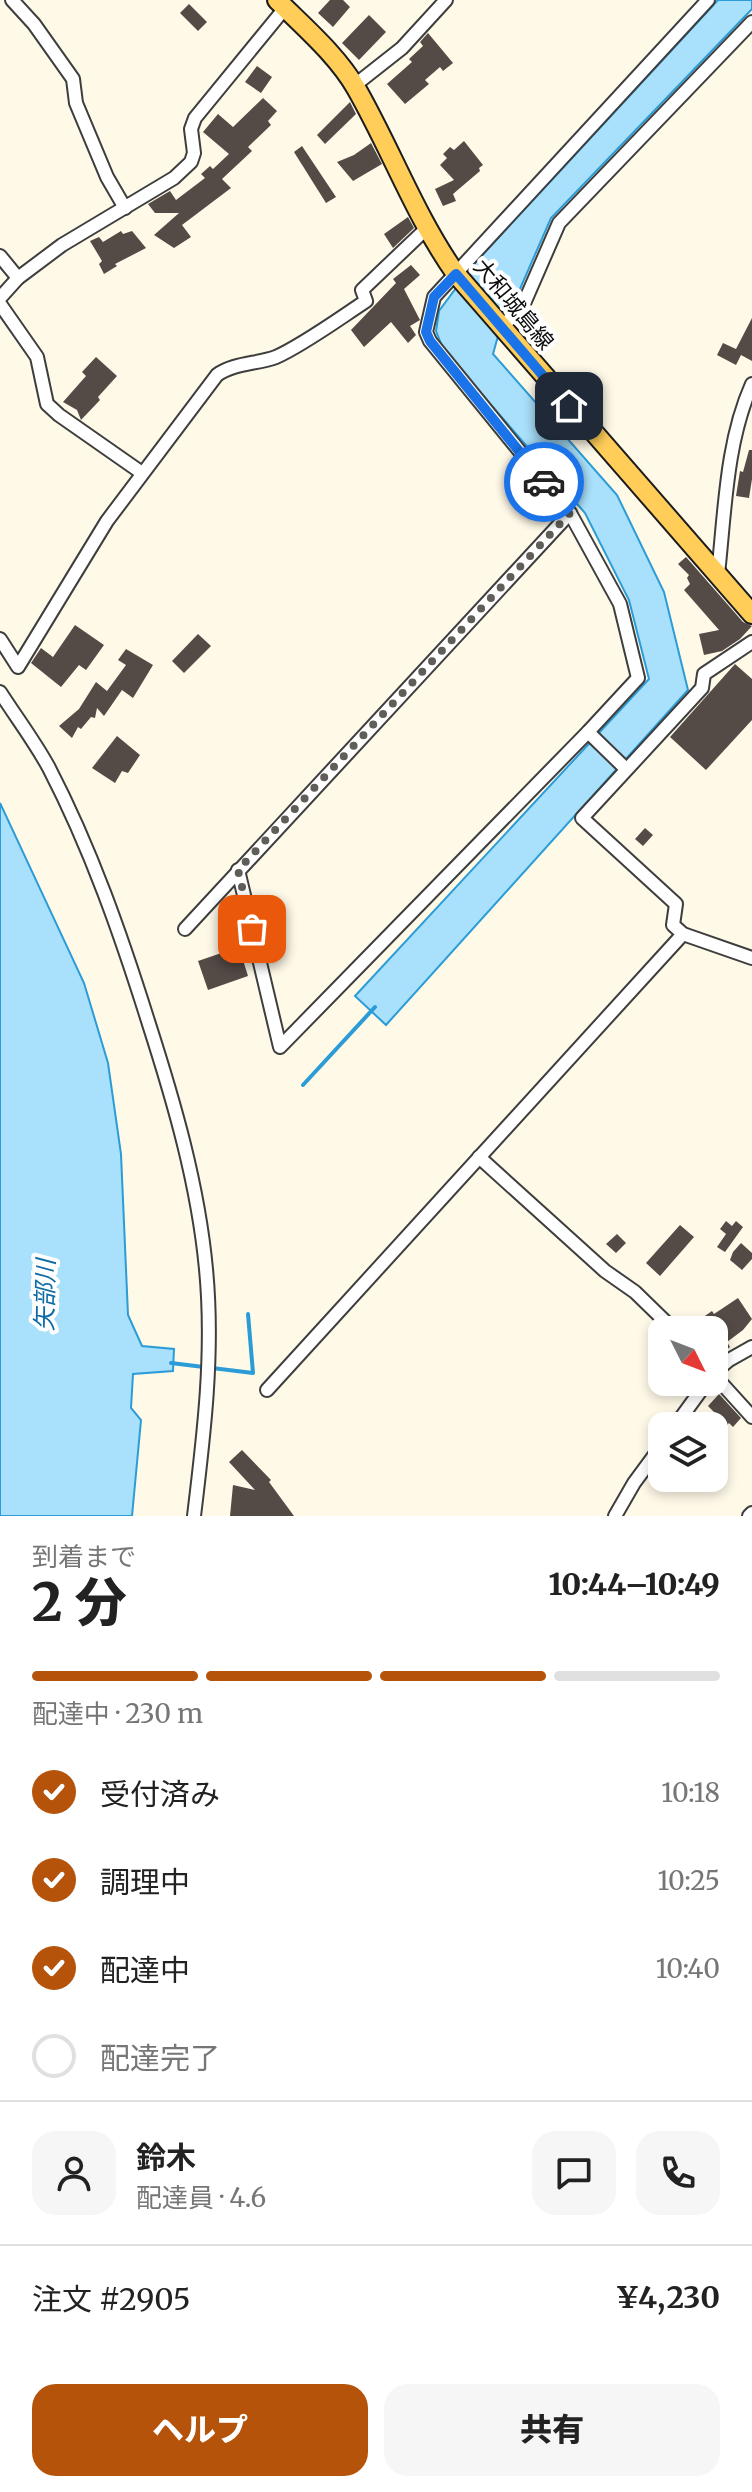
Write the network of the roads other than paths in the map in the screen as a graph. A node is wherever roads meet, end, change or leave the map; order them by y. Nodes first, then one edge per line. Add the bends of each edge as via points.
1 (12, 0) edge
2 (446, 0) edge
3 (708, 0) edge
4 (281, 4) edge
5 (752, 22) edge
6 (355, 85) junction
7 (125, 208) junction
8 (427, 228) junction
9 (0, 256) edge
10 (456, 274) junction
11 (18, 278) junction
12 (0, 298) edge
13 (0, 304) edge
14 (502, 328) junction
15 (752, 384) edge
16 (142, 473) junction
17 (570, 513) junction
18 (718, 574) junction
19 (752, 614) edge
20 (0, 639) edge
21 (752, 642) edge
22 (0, 692) edge
23 (592, 737) junction
24 (626, 769) junction
25 (238, 870) junction
26 (185, 929) dead end
27 (683, 934) junction
28 (752, 958) edge
29 (479, 1157) junction
30 (660, 1316) edge
31 (752, 1347) edge
32 (728, 1361) edge
33 (267, 1390) dead end
34 (728, 1390) edge
35 (752, 1417) edge
36 (648, 1464) edge
37 (194, 1516) edge
38 (615, 1516) edge

1 - 7 street via 73,79 76,103
2 - 6 street via 402,48
3 - 10 street
4 - 6 main road, 大和城島線
4 - 7 street via 195,118 191,162
5 - 14 street via 559,223 525,301
6 - 8 main road, 大和城島線
7 - 11 street
8 - 10 main road, 大和城島線
8 - 16 street via 362,290 366,301 279,355 217,375
9 - 11 street
10 - 14 main road, 大和城島線
10 - 17 street via 434,297 426,332 430,341
11 - 12 street
13 - 16 street via 37,357 47,404
14 - 18 main road, 大和城島線
15 - 18 street via 732,456
16 - 20 street via 18,667
17 - 23 street via 620,604 638,678
17 - 25 street
18 - 19 main road, 大和城島線
21 - 24 street via 704,674 702,688
22 - 37 street via 48,765 91,859 118,927 178,1122 201,1227 208,1314 205,1427
23 - 24 street
23 - 25 street via 280,1047
24 - 27 street via 582,818 676,904 673,925
25 - 26 street
27 - 28 street
27 - 29 street
29 - 30 street
29 - 33 street
31 - 32 street
34 - 35 street
36 - 38 street

